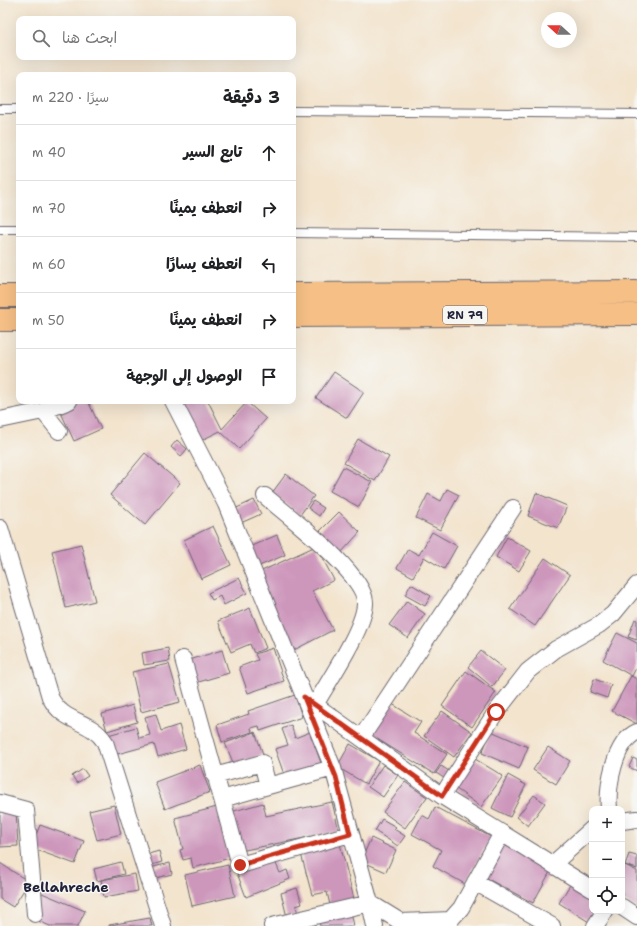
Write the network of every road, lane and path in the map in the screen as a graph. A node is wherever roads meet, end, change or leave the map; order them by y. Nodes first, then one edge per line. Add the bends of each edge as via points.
1 (0, 109) edge
2 (16, 109) edge
3 (296, 111) edge
4 (637, 114) edge
5 (0, 229) edge
6 (16, 229) edge
7 (296, 233) edge
8 (637, 237) edge
9 (637, 292) edge
10 (296, 294) edge
11 (0, 296) edge
12 (16, 296) edge
13 (637, 314) edge
14 (296, 316) edge
15 (0, 320) edge
16 (16, 320) edge
17 (60, 404) edge
18 (175, 404) edge
19 (43, 410) junction
20 (0, 420) edge
21 (59, 431) dead end
22 (265, 496) dead end
23 (513, 508) dead end
24 (0, 528) edge
25 (637, 585) edge
26 (183, 659) dead end
27 (309, 701) junction
28 (637, 732) edge
29 (361, 738) junction
30 (333, 768) junction
31 (215, 776) junction
32 (268, 786) junction
33 (442, 796) junction
34 (222, 799) junction
35 (0, 803) edge
36 (609, 806) edge
37 (637, 819) edge
38 (625, 821) edge
39 (589, 832) edge
40 (502, 833) junction
41 (350, 834) junction
42 (553, 864) junction
43 (475, 882) junction
44 (589, 886) edge
45 (370, 903) junction
46 (625, 909) edge
47 (35, 914) dead end
48 (602, 914) edge
49 (637, 917) edge
50 (448, 923) edge
51 (163, 926) edge
52 (275, 926) edge
53 (375, 926) edge
54 (552, 926) edge
55 (595, 926) edge

1 - 2 lane
3 - 4 lane
5 - 6 lane
7 - 8 lane
9 - 10 highway, RN 79
11 - 12 highway
13 - 14 highway, RN 79
15 - 16 highway
17 - 19 street
18 - 27 street via 226,504
19 - 20 street
19 - 21 street
22 - 27 street via 330,552 356,581 366,603 356,632
23 - 29 street
24 - 51 street via 50,697 60,712 91,728 105,742
25 - 33 street via 613,614 586,634 556,649 528,671 496,712
26 - 31 street
27 - 29 street
27 - 30 street
28 - 36 street via 624,745 611,774
29 - 33 street
30 - 32 street
30 - 41 street
31 - 32 street via 262,763
31 - 34 street
32 - 34 street
33 - 40 street
34 - 41 street via 240,865
35 - 47 street via 26,810
37 - 38 street
39 - 42 street
40 - 42 street
40 - 43 street
41 - 45 street
42 - 44 street
43 - 50 street via 461,908
43 - 54 street
45 - 50 street via 401,922
45 - 52 street
45 - 53 street
46 - 49 street
48 - 55 street

